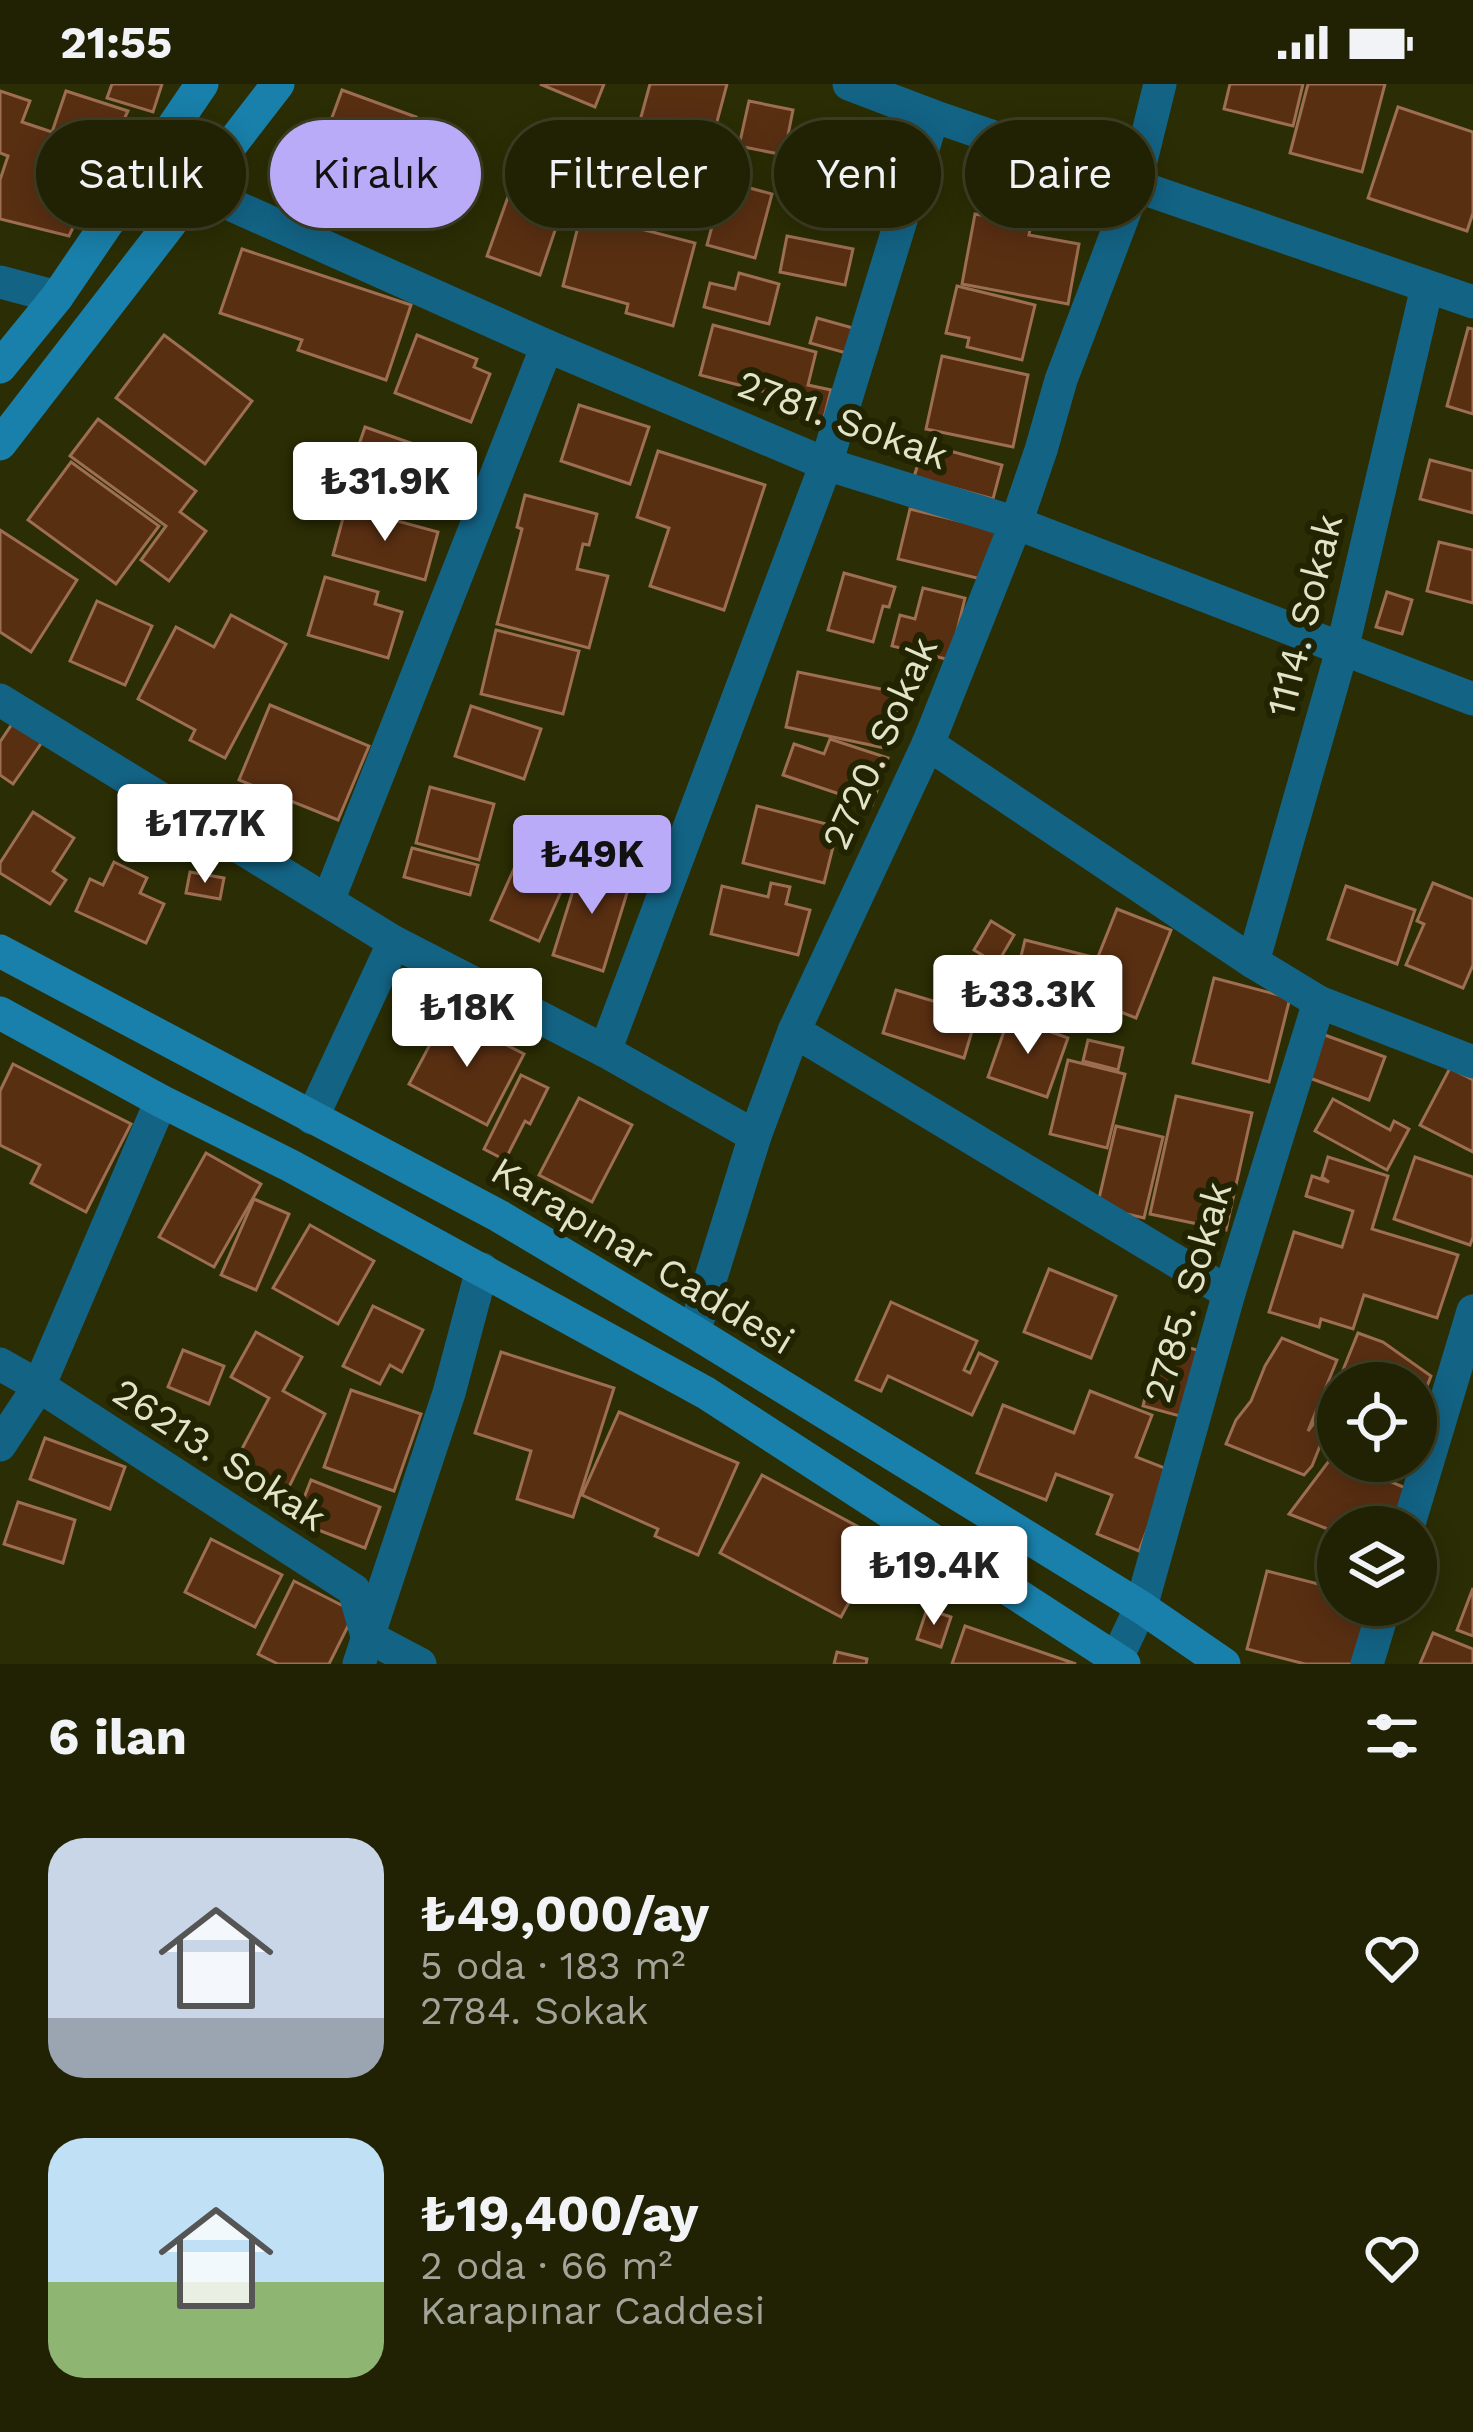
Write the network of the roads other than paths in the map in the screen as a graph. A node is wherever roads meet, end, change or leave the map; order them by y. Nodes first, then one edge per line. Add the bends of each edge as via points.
1 (202, 84) edge
2 (278, 84) edge
3 (849, 84) edge
4 (1160, 84) edge
5 (933, 116) junction
6 (1151, 120) edge
7 (246, 125) edge
8 (965, 127) edge
9 (1155, 191) edge
10 (246, 211) edge
11 (166, 228) edge
12 (1118, 228) edge
13 (0, 282) edge
14 (1427, 286) junction
15 (57, 297) junction
16 (1473, 302) edge
17 (547, 346) junction
18 (0, 368) edge
19 (0, 444) edge
20 (826, 464) junction
21 (1016, 523) junction
22 (1342, 650) junction
23 (1473, 699) edge
24 (0, 700) edge
25 (928, 744) junction
26 (328, 901) junction
27 (394, 942) junction
28 (0, 950) edge
29 (1253, 962) junction
30 (1319, 1002) junction
31 (0, 1013) edge
32 (794, 1031) junction
33 (605, 1051) junction
34 (1473, 1062) edge
35 (161, 1101) junction
36 (312, 1118) junction
37 (754, 1136) junction
38 (482, 1269) junction
39 (1228, 1293) junction
40 (1473, 1311) edge
41 (694, 1332) junction
42 (0, 1364) edge
43 (39, 1386) junction
44 (0, 1445) edge
45 (1414, 1506) edge
46 (1142, 1606) junction
47 (1379, 1626) edge
48 (363, 1650) edge
49 (1118, 1662) edge
50 (420, 1664) edge
51 (1224, 1664) edge
52 (1367, 1664) edge

1 - 15 main road
2 - 7 main road
3 - 5 street
4 - 6 street, 2720. Sokak
5 - 8 street
5 - 20 street
9 - 14 street
10 - 17 street, 2781. Sokak
11 - 19 main road
12 - 21 street, 2720. Sokak
13 - 15 street
14 - 16 street
14 - 22 street, 1114. Sokak
15 - 18 main road
17 - 20 street, 2781. Sokak
17 - 26 street
20 - 21 street, 2781. Sokak
20 - 33 street
21 - 22 street, 2781. Sokak
21 - 25 street, 2720. Sokak
22 - 23 street, 2781. Sokak
22 - 29 street, 1114. Sokak
24 - 26 street
25 - 29 street
25 - 32 street, 2720. Sokak
26 - 27 street
27 - 33 street
27 - 36 street
28 - 36 main road, Karapınar Caddesi
29 - 30 street
30 - 34 street
30 - 39 street, 2785. Sokak
31 - 35 main road
32 - 37 street, 2720. Sokak
32 - 39 street
33 - 37 street
35 - 38 main road
35 - 43 street
36 - 41 main road, Karapınar Caddesi
37 - 41 street, 2720. Sokak
38 - 48 street
38 - 49 main road via 706,1393
39 - 46 street, 2785. Sokak
40 - 45 street
41 - 46 main road, Karapınar Caddesi
42 - 43 street, 26213. Sokak
43 - 44 street
43 - 48 street, 26213. Sokak via 354,1590
46 - 49 street, 2785. Sokak
46 - 51 main road, Karapınar Caddesi
47 - 52 street
48 - 50 street

